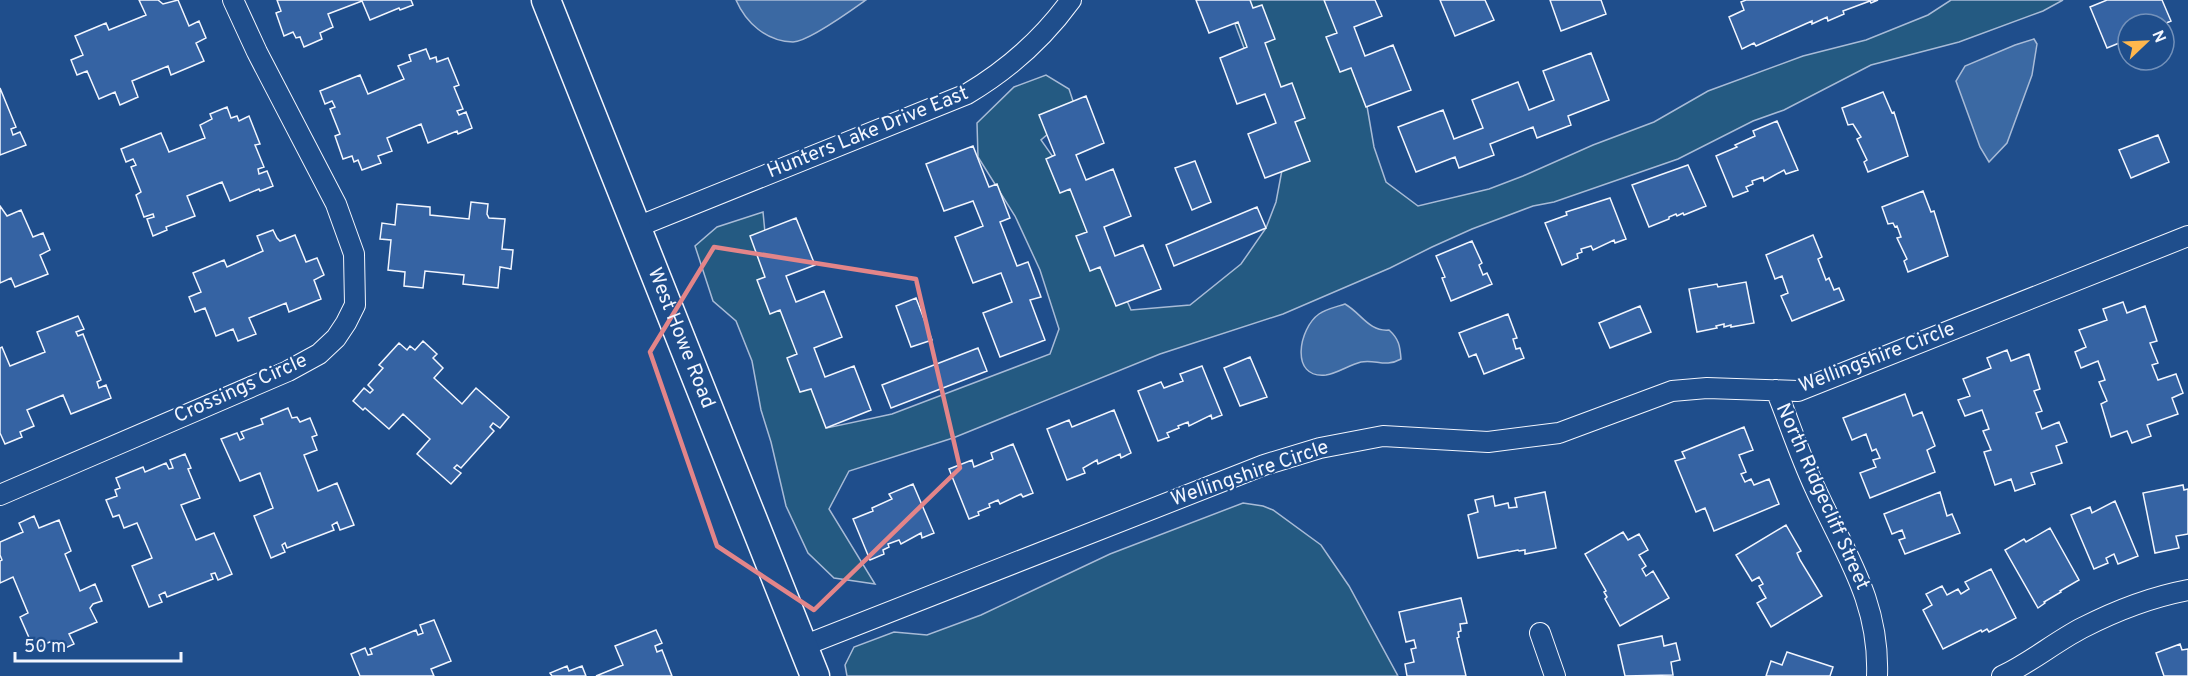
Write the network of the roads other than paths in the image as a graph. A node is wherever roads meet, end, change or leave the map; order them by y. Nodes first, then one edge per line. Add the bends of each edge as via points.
1 (233, 0) edge
2 (546, 0) edge
3 (1071, 0) edge
4 (637, 227) junction
5 (2188, 236) edge
6 (1776, 390) junction
7 (0, 495) edge
8 (2188, 590) edge
9 (1540, 633) dead end
10 (803, 646) junction
11 (815, 676) edge
12 (1555, 676) edge
13 (1877, 676) edge
14 (2002, 676) edge

1 - 7 street, Crossings Circle via 336,204 354,254 355,305 336,338 319,354 288,372
2 - 4 main road, West Howe Road
3 - 4 street, Hunters Lake Drive East via 1025,54 967,94
4 - 10 main road, West Howe Road
5 - 6 street, Wellingshire Circle via 1798,392
6 - 10 street, Wellingshire Circle via 1672,391 1559,433 1488,442 1383,436 1320,448 1264,465
6 - 13 street, North Ridgecliff Street via 1815,488 1864,587 1874,628
8 - 14 street via 2163,595 2082,628
9 - 12 street
10 - 11 main road, West Howe Road

